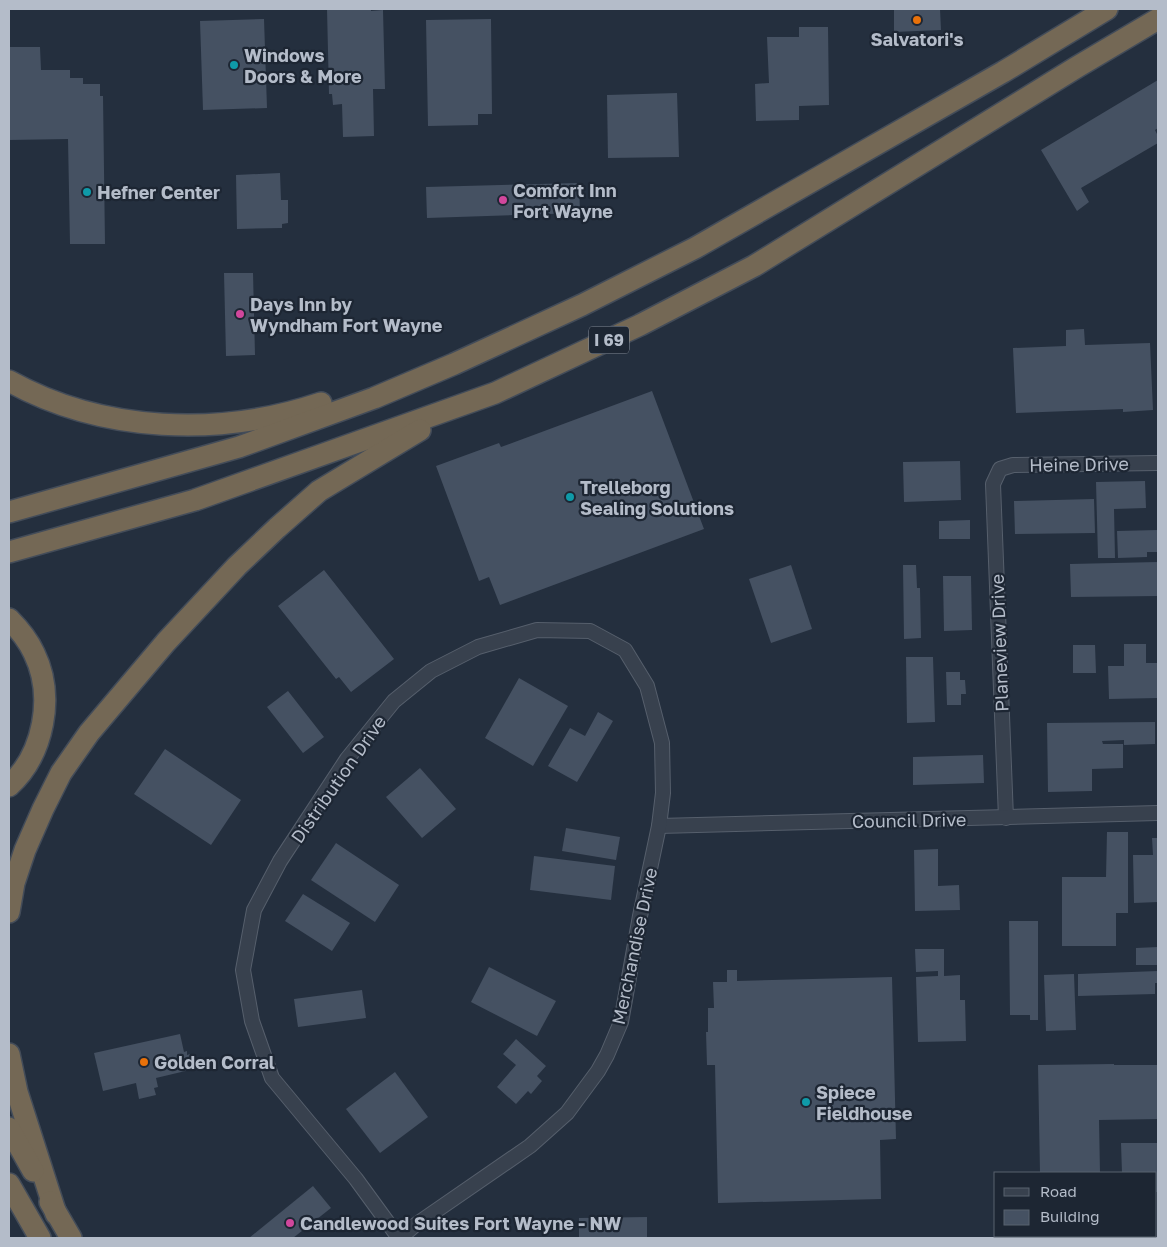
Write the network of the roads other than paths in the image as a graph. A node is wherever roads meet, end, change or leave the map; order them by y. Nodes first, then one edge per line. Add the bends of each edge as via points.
1 (1107, 9) edge
2 (1158, 19) edge
3 (454, 364) junction
4 (9, 382) edge
5 (463, 405) junction
6 (1158, 463) edge
7 (1000, 469) joint
8 (9, 512) edge
9 (9, 552) edge
10 (9, 618) edge
11 (9, 786) edge
12 (1158, 813) edge
13 (1006, 818) junction
14 (659, 826) junction
15 (9, 912) edge
16 (9, 1054) edge
17 (9, 1128) edge
18 (9, 1184) edge
19 (56, 1214) junction
20 (40, 1238) edge
21 (71, 1238) edge
22 (400, 1238) edge

1 - 3 highway, I 69 via 696,248
2 - 5 highway, I 69 via 754,266 640,325
3 - 4 highway via 348,393 301,410 219,424 140,423 96,415
3 - 8 highway, I 69 via 374,398 239,446
5 - 9 highway, I 69 via 195,500
5 - 15 highway via 319,491 237,566 166,642 89,732 61,773 25,850 14,882
6 - 7 street, Heine Drive via 1013,465
7 - 13 street, Planeview Drive via 993,484
10 - 11 highway via 34,653 44,695 40,735 30,760
12 - 13 street, Council Drive
13 - 14 street, Council Drive
14 - 22 street, Merchandise Drive via 621,1022 598,1071 567,1113 534,1143
14 - 22 street, Distribution Drive via 663,793 662,743 647,686 624,650 590,631 537,630 478,647 431,671 394,701 347,759 280,861 254,910 243,970 252,1020 272,1078
16 - 19 highway via 17,1092
17 - 19 highway
18 - 20 highway
19 - 21 highway

